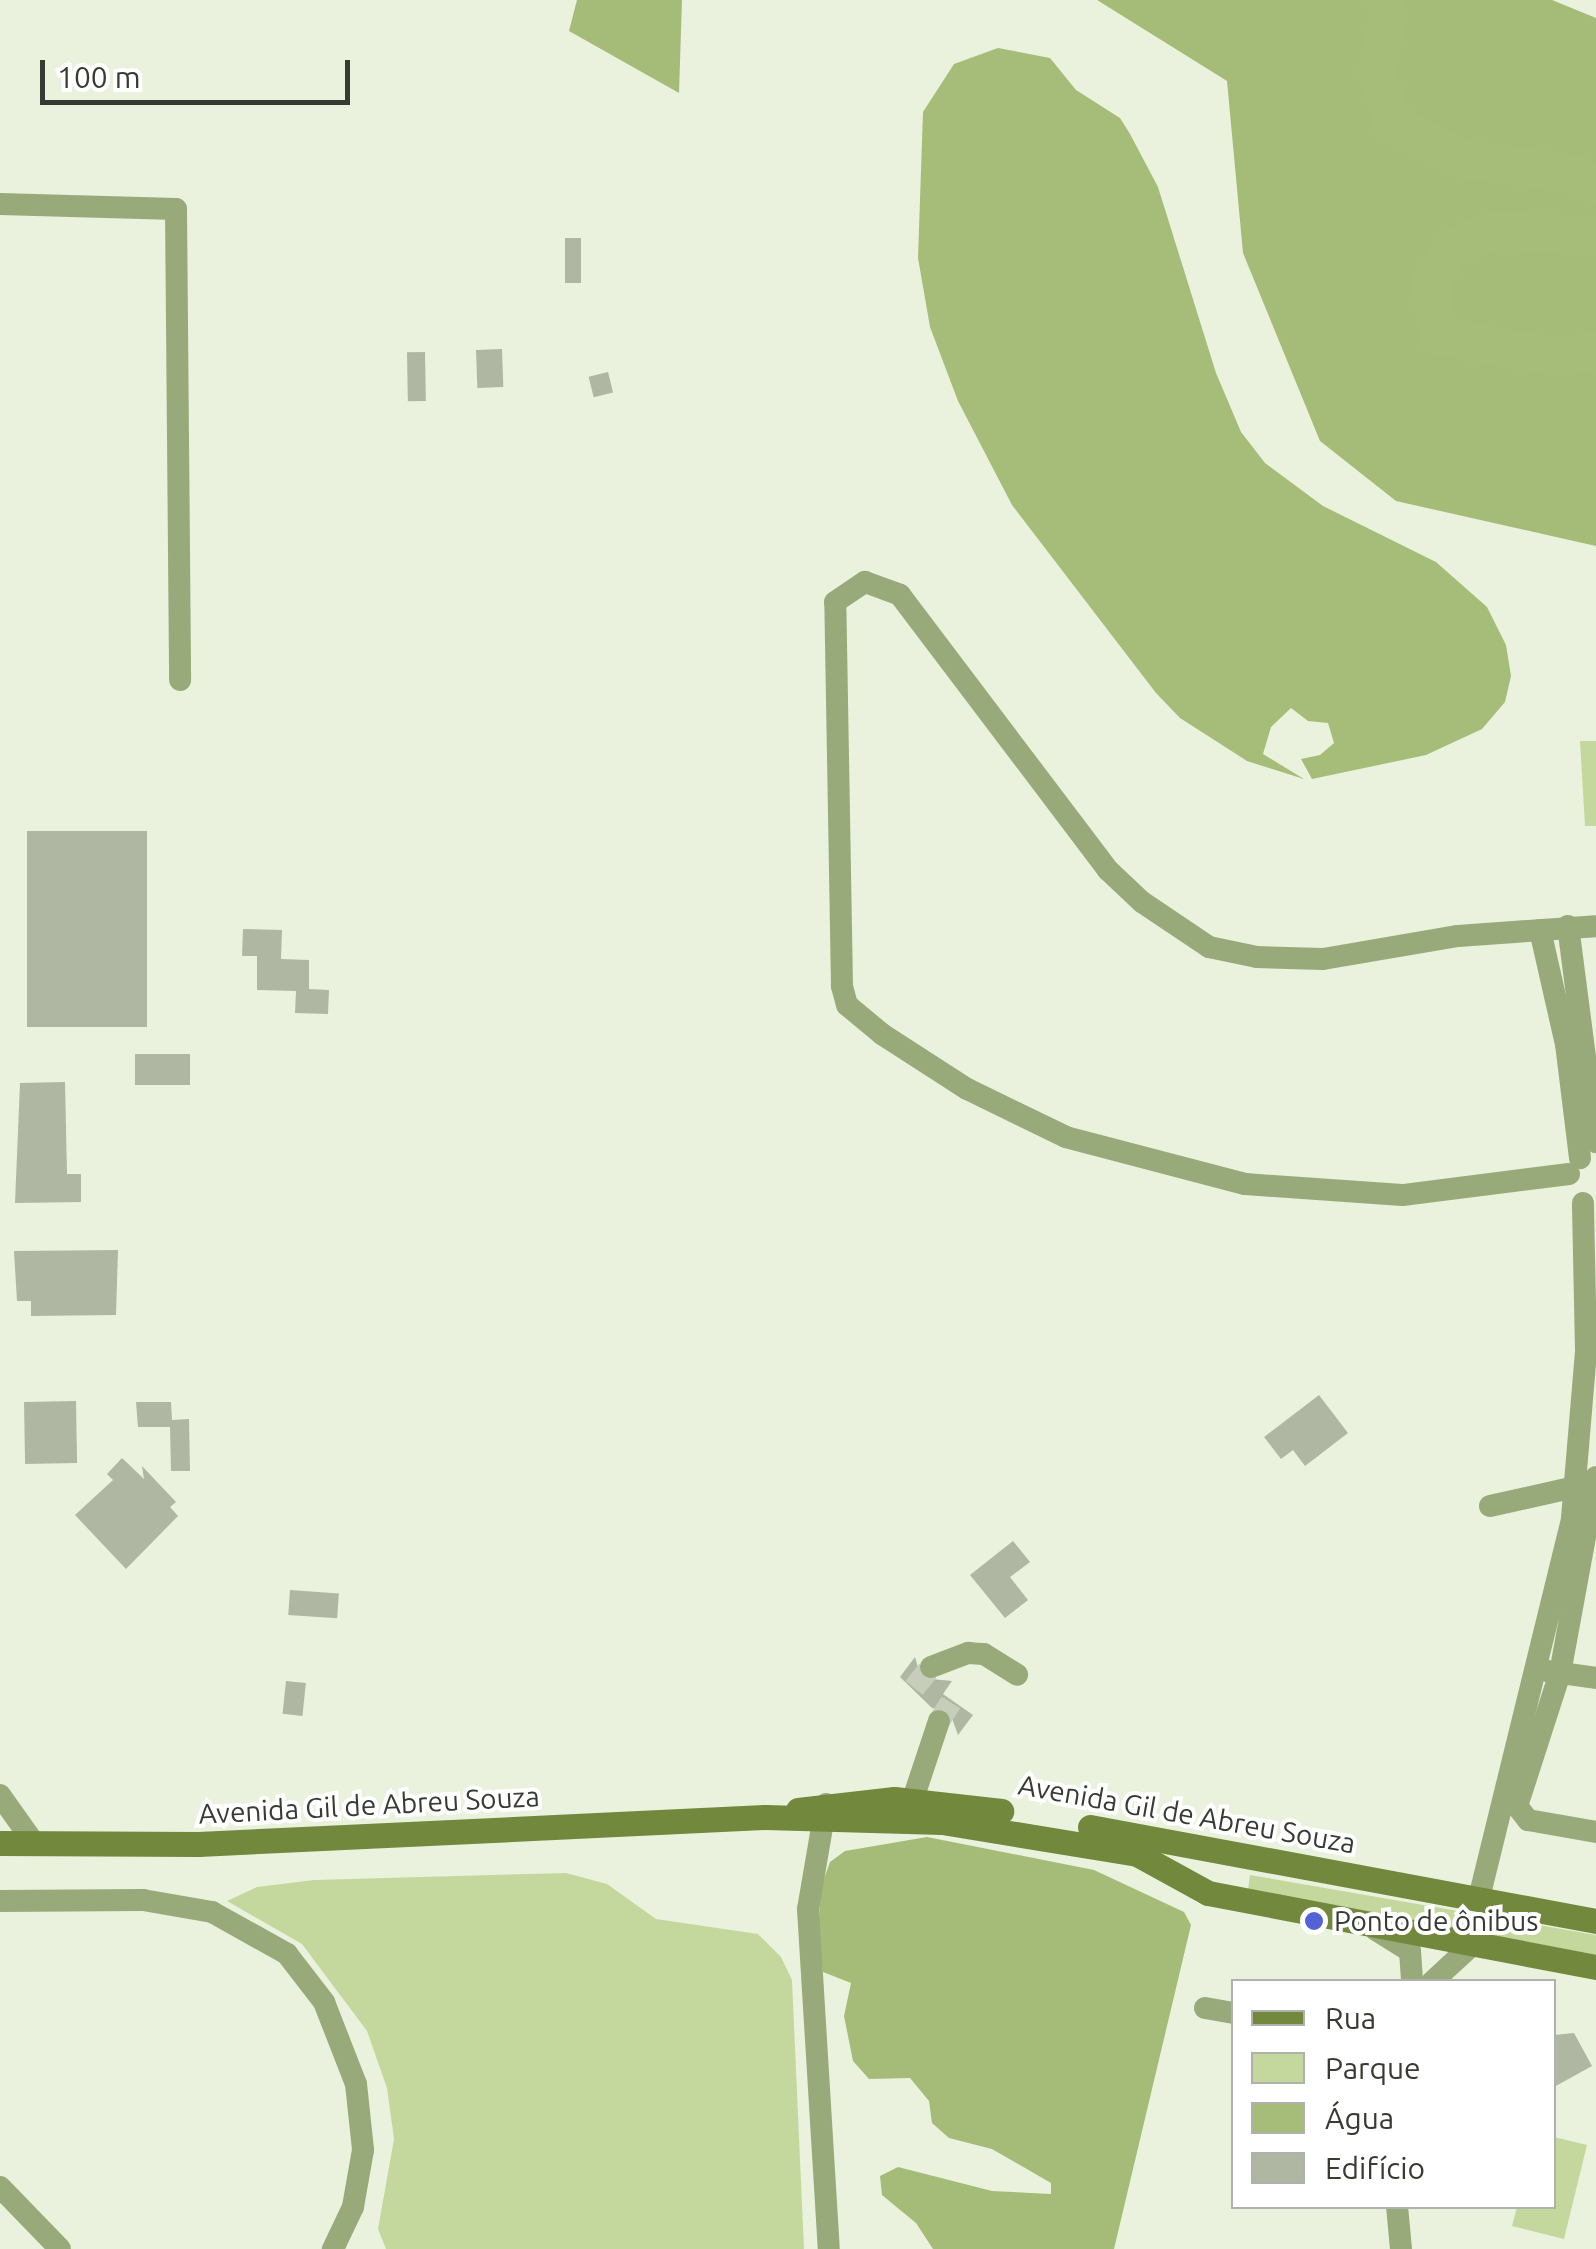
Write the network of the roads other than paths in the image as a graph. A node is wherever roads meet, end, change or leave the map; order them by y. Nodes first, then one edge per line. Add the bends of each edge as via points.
1 (0, 204) edge
2 (180, 680) dead end
3 (1568, 926) junction
4 (1596, 926) edge
5 (1540, 930) junction
6 (1585, 1157) edge
7 (1590, 1204) edge
8 (1589, 1427) edge
9 (1586, 1482) edge
10 (1490, 1506) dead end
11 (931, 1667) tunnel mouth
12 (1550, 1671) junction
13 (1017, 1675) dead end
14 (1596, 1678) edge
15 (939, 1721) tunnel mouth
16 (0, 1795) edge
17 (909, 1810) junction
18 (823, 1813) junction
19 (1596, 1832) edge
20 (0, 1843) edge
21 (34, 1843) junction
22 (1296, 1864) junction
23 (1479, 1898) junction
24 (1238, 1899) junction
25 (0, 1901) edge
26 (1596, 1921) edge
27 (1364, 1924) junction
28 (1472, 1945) junction
29 (1596, 1967) edge
30 (1412, 1979) edge
31 (1435, 1979) edge
32 (1205, 2008) dead end
33 (1231, 2012) edge
34 (0, 2187) edge
35 (1398, 2209) edge
36 (60, 2249) edge
37 (334, 2249) edge
38 (829, 2249) edge
39 (1401, 2249) edge

1 - 2 street via 176,208
3 - 4 street
3 - 5 street
3 - 6 street
5 - 6 street
5 - 6 street via 1323,959 1209,947 1157,914 1108,870 900,595 865,582 835,602 847,1005 967,1089 1066,1137 1180,1171 1277,1188 1402,1194
6 - 7 street via 1571,1191
7 - 8 street
8 - 9 street
9 - 10 street
9 - 12 street
11 - 13 street via 968,1652 997,1660
12 - 14 street
12 - 19 street via 1518,1813
12 - 23 street via 1497,1803
15 - 17 street
16 - 21 street
17 - 18 street, Avenida Gil de Abreu Souza
17 - 22 street, Avenida Gil de Abreu Souza
17 - 24 street, Avenida Gil de Abreu Souza via 1138,1854 1200,1891
18 - 21 street, Avenida Gil de Abreu Souza via 198,1844
18 - 38 street via 808,1909
20 - 21 street, Avenida Gil de Abreu Souza
22 - 23 street, Avenida Gil de Abreu Souza
22 - 24 street via 1236,1872
23 - 26 street, Avenida Gil de Abreu Souza
24 - 27 street, Avenida Gil de Abreu Souza
25 - 37 street via 143,1900 195,1909 287,1954 324,2002 356,2084 363,2150 353,2206
27 - 28 street, Avenida Gil de Abreu Souza
27 - 30 street via 1410,1951
28 - 29 street, Avenida Gil de Abreu Souza
28 - 31 street
32 - 33 street
34 - 36 street
35 - 39 street

